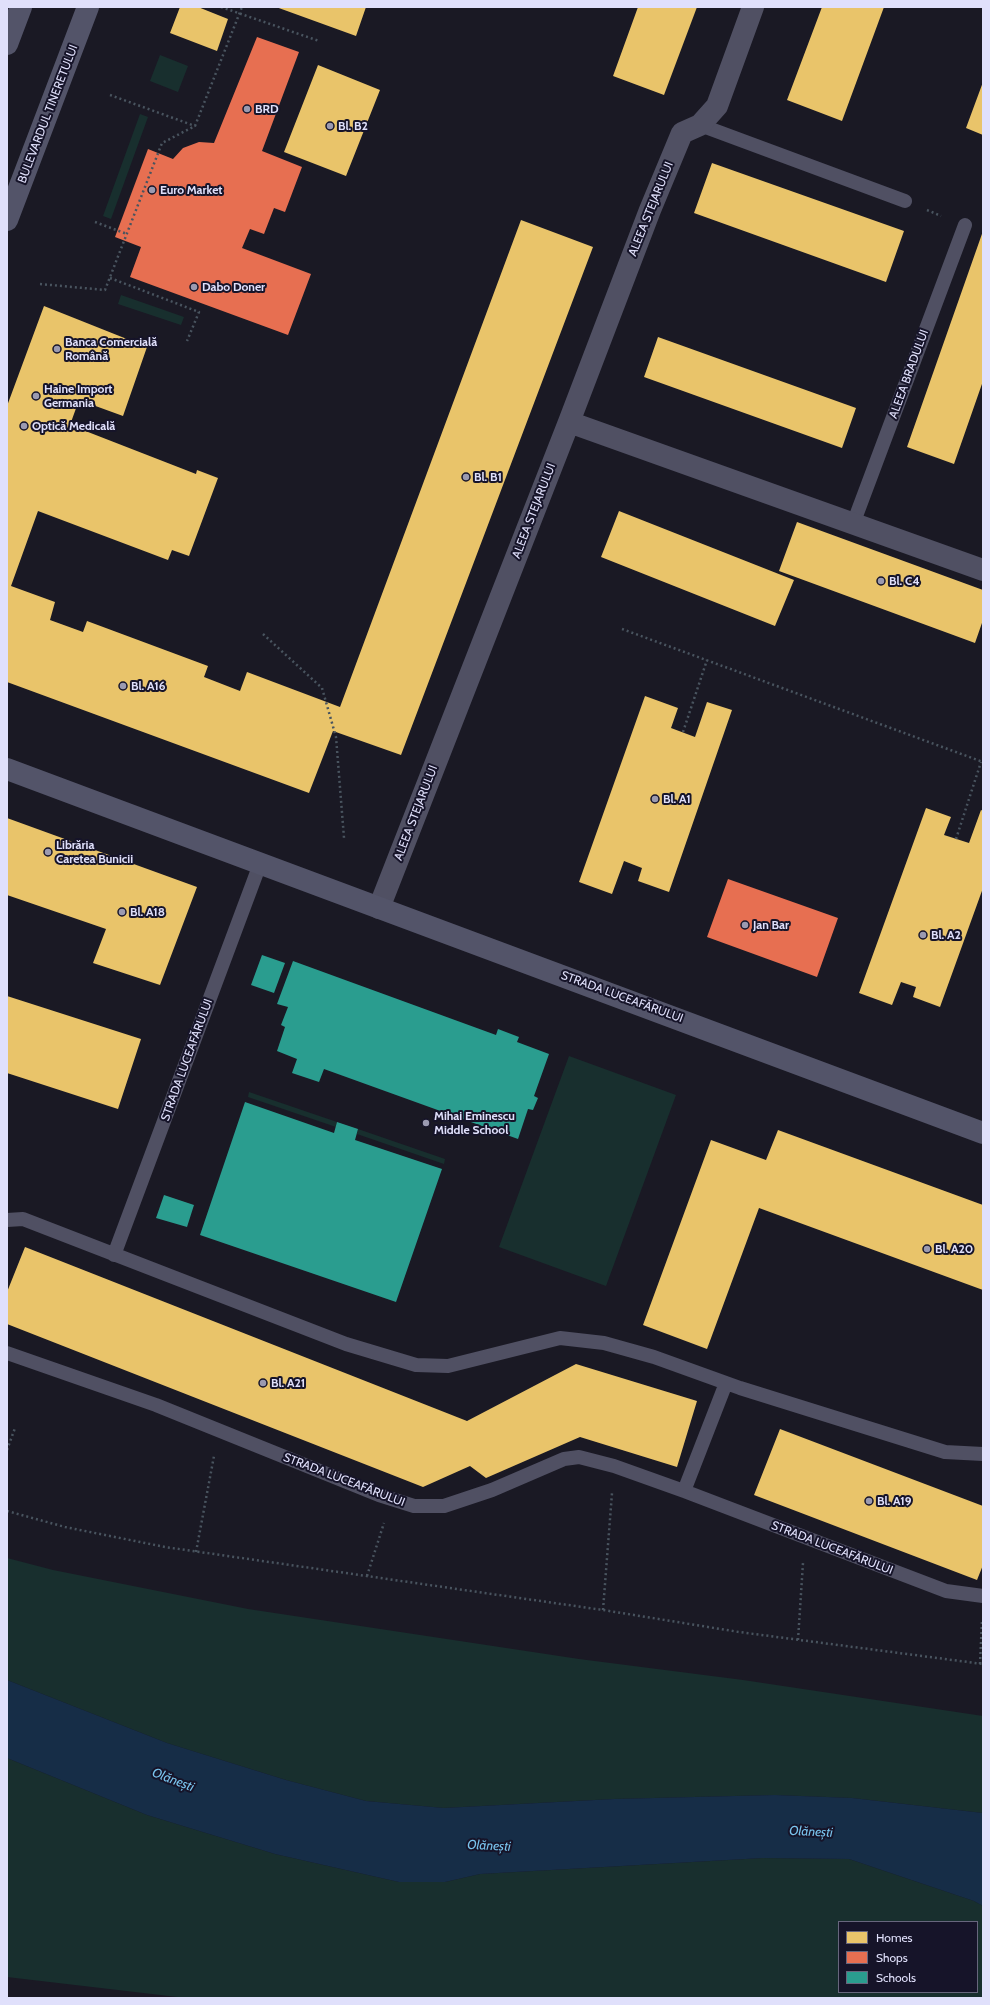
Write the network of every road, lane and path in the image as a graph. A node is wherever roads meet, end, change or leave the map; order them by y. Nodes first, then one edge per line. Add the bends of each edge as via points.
1 (21, 7) edge
2 (88, 7) edge
3 (221, 7) edge
4 (242, 7) edge
5 (754, 7) edge
6 (240, 14) junction
7 (319, 41) dead end
8 (7, 44) edge
9 (110, 95) dead end
10 (700, 125) junction
11 (195, 126) junction
12 (905, 201) joint
13 (7, 220) edge
14 (95, 222) dead end
15 (965, 225) joint
16 (127, 234) junction
17 (110, 278) junction
18 (40, 284) dead end
19 (187, 341) dead end
20 (569, 422) junction
21 (853, 524) junction
22 (983, 570) edge
23 (622, 629) dead end
24 (263, 634) dead end
25 (707, 660) junction
26 (683, 732) dead end
27 (982, 762) edge
28 (7, 769) edge
29 (344, 838) dead end
30 (956, 839) dead end
31 (260, 864) junction
32 (379, 908) junction
33 (983, 1133) edge
34 (7, 1220) edge
35 (114, 1255) junction
36 (7, 1353) edge
37 (726, 1383) junction
38 (15, 1428) dead end
39 (219, 1432) junction
40 (7, 1450) edge
41 (983, 1454) edge
42 (614, 1466) junction
43 (684, 1491) junction
44 (7, 1511) edge
45 (804, 1537) junction
46 (378, 1540) dead end
47 (196, 1552) junction
48 (367, 1576) junction
49 (983, 1596) edge
50 (603, 1610) junction
51 (982, 1627) dead end
52 (798, 1640) junction
53 (981, 1664) edge

1 - 8 main road
2 - 13 main road, BULEVARDUL TINERETULUI
3 - 6 path
4 - 6 path
5 - 10 street, ALEEA STEJARULUI via 718,106
6 - 7 path
6 - 11 path
9 - 11 path
10 - 12 lane
10 - 20 street, ALEEA STEJARULUI via 682,133
11 - 16 path via 162,143
12 - 15 path
14 - 16 path
15 - 21 lane, ALEEA BRADULUI
16 - 17 path
17 - 18 path via 105,290
17 - 19 path via 199,312
20 - 21 street
20 - 32 street, ALEEA STEJARULUI
21 - 22 street
23 - 25 path
24 - 29 path via 322,688 336,737
25 - 26 path
25 - 27 path
27 - 30 path
28 - 31 main road, STRADA LUCEAFĂRULUI
31 - 32 main road, STRADA LUCEAFĂRULUI
31 - 35 lane, STRADA LUCEAFĂRULUI
32 - 33 main road, STRADA LUCEAFĂRULUI
34 - 35 lane via 23,1219
35 - 37 lane via 346,1344 416,1365 448,1366 560,1338 604,1343 654,1357
36 - 39 lane, STRADA LUCEAFĂRULUI via 156,1405
37 - 41 lane via 945,1452
37 - 43 lane
38 - 40 path
39 - 42 lane, STRADA LUCEAFĂRULUI via 379,1495 414,1506 444,1506 492,1490 564,1459 579,1457
39 - 47 path
42 - 43 lane, STRADA LUCEAFĂRULUI
42 - 50 path
43 - 45 lane, STRADA LUCEAFĂRULUI
44 - 47 path via 65,1527
45 - 49 lane, STRADA LUCEAFĂRULUI via 946,1591
45 - 52 path
46 - 48 path
47 - 48 path
48 - 50 path
50 - 52 path
51 - 53 path
52 - 53 path

